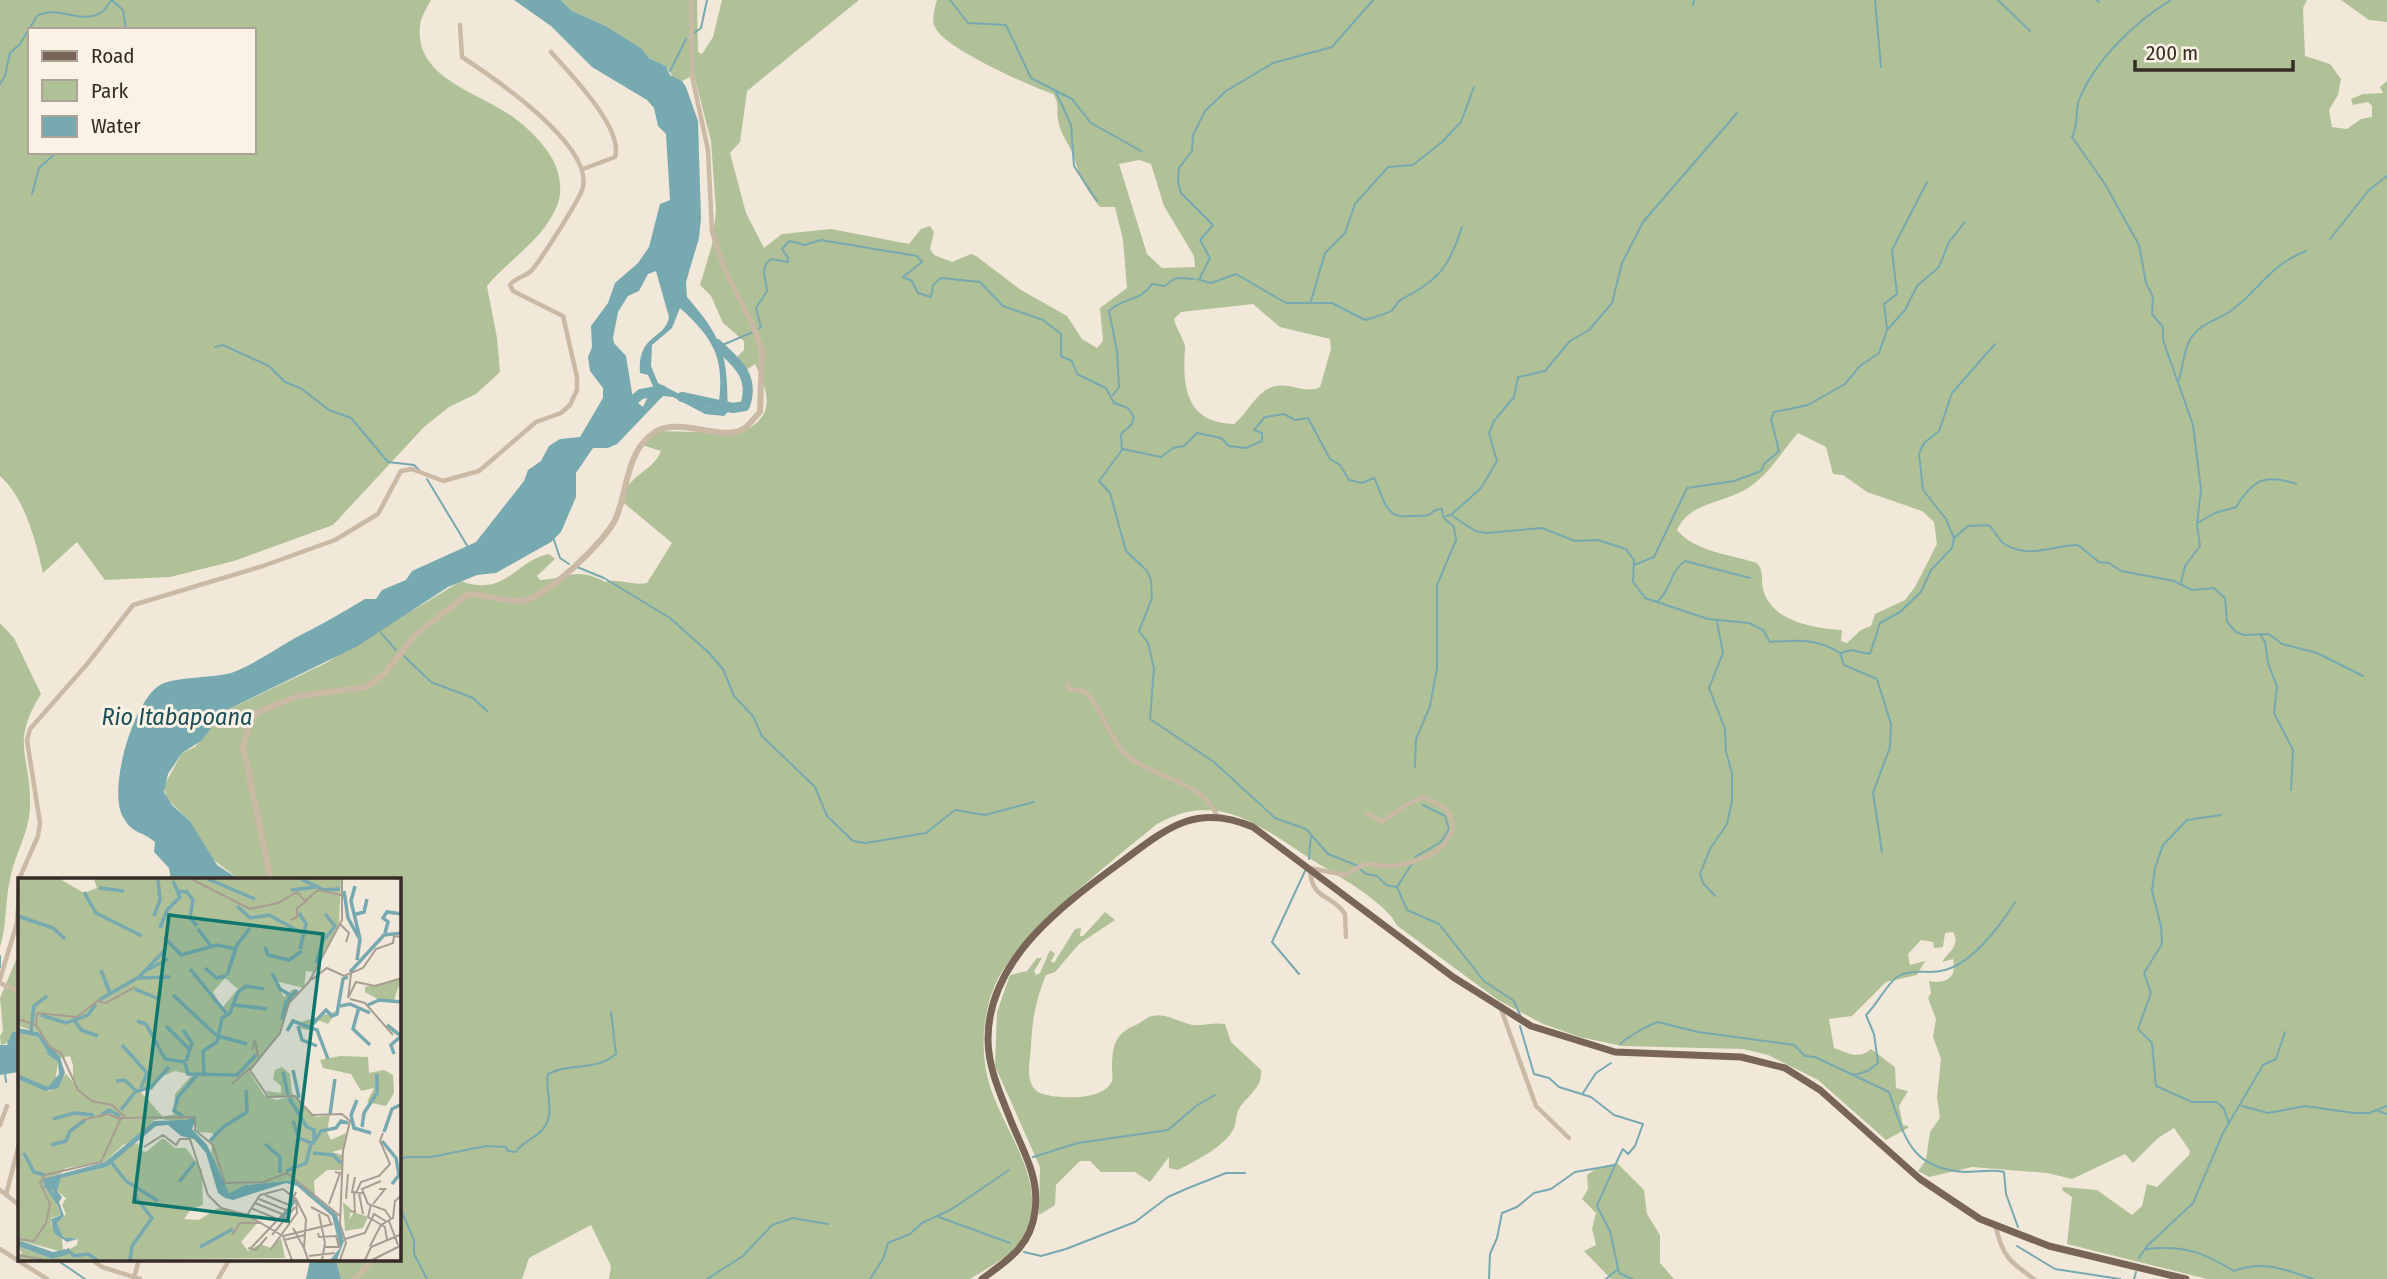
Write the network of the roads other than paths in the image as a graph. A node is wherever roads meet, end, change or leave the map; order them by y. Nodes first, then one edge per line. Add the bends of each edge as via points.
1 (691, 0) edge
2 (460, 25) dead end
3 (551, 52) dead end
4 (583, 169) junction
5 (755, 330) joint
6 (1068, 684) dead end
7 (1367, 813) dead end
8 (1217, 816) junction
9 (1310, 868) junction
10 (20, 878) edge
11 (271, 878) edge
12 (18, 910) edge
13 (1346, 937) dead end
14 (16, 942) edge
15 (0, 981) edge
16 (18, 991) edge
17 (1501, 1009) junction
18 (7, 1106) dead end
19 (0, 1125) edge
20 (1569, 1138) dead end
21 (18, 1148) edge
22 (0, 1190) edge
23 (6, 1195) junction
24 (18, 1204) edge
25 (1996, 1227) junction
26 (0, 1250) edge
27 (18, 1261) edge
28 (19, 1262) edge
29 (94, 1262) edge
30 (138, 1262) edge
31 (228, 1262) edge
32 (370, 1262) edge
33 (134, 1277) junction
34 (47, 1279) edge
35 (140, 1279) edge
36 (218, 1279) edge
37 (355, 1279) edge
38 (982, 1279) edge
39 (2034, 1279) edge
40 (2186, 1279) edge

1 - 5 street via 692,76 708,150 712,232
2 - 4 street via 462,57 511,90 568,145
3 - 4 street via 601,112 616,140 615,157
4 - 10 street via 583,188 538,261 531,272 510,285 513,291 563,316 577,377 570,405 536,422 479,471 443,481 404,469 386,503 368,523 335,540 133,604 30,729 27,740 40,822
5 - 11 street via 762,352 760,412 743,429 656,431 640,447 606,538 545,590 522,601 468,594 415,635 384,674 367,687 298,696 258,712 248,724 243,747
6 - 8 street via 1069,689 1085,692 1094,702 1106,728 1133,762 1206,798
7 - 9 street via 1382,822 1423,797 1446,808 1452,828 1440,849 1394,867 1365,864 1345,875
8 - 9 main road via 1253,827
8 - 38 main road via 1186,820 1122,860 1027,942 1004,976 992,1008 989,1053 998,1088 1031,1167 1036,1207 1024,1245
9 - 13 street via 1313,887 1345,914
9 - 17 main road
12 - 14 street
14 - 15 street
15 - 16 street
17 - 20 street via 1536,1106
17 - 25 main road via 1542,1030 1615,1052 1741,1057 1785,1068 1820,1090 1927,1185
18 - 19 street
21 - 23 street
22 - 23 street
23 - 24 street
25 - 39 street via 2000,1249
25 - 40 main road via 2049,1246
26 - 27 street
28 - 34 street
29 - 33 street
30 - 33 street
31 - 36 street
32 - 37 street
33 - 35 street

